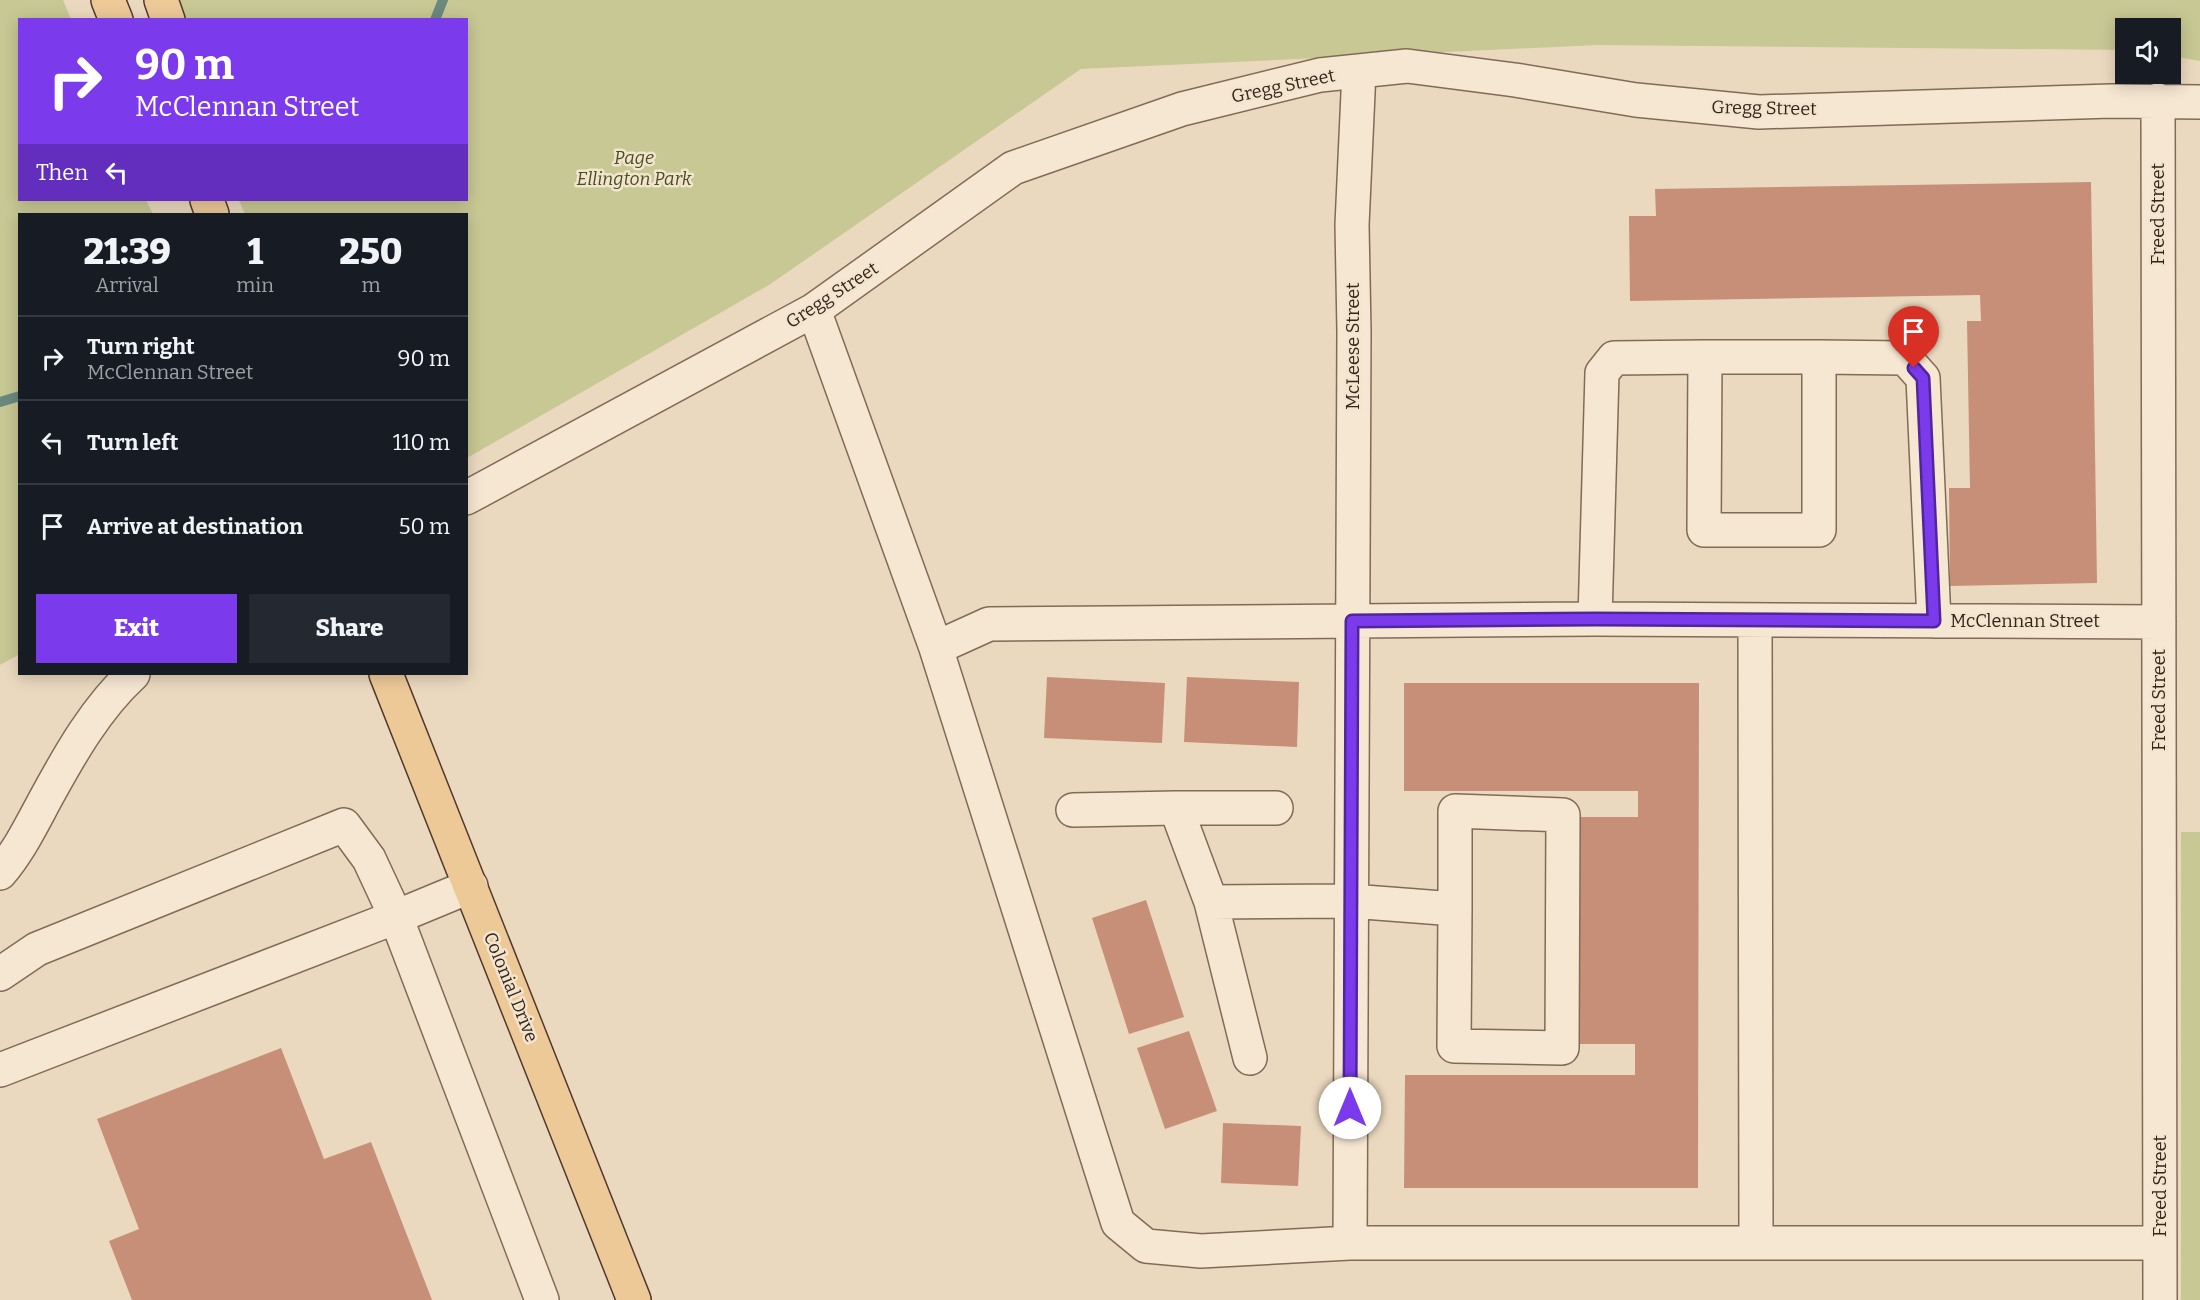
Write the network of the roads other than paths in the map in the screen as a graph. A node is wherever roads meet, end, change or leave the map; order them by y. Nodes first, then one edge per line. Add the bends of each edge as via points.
1 (108, 0) edge
2 (161, 0) edge
3 (115, 18) edge
4 (167, 18) edge
5 (1359, 71) junction
6 (2158, 100) junction
7 (2200, 102) edge
8 (814, 310) junction
9 (1705, 357) junction
10 (1819, 357) junction
11 (468, 497) edge
12 (1595, 619) junction
13 (1755, 620) junction
14 (1352, 621) junction
15 (1934, 621) junction
16 (2159, 622) junction
17 (936, 648) junction
18 (132, 675) edge
19 (386, 675) edge
20 (1176, 808) junction
21 (1276, 808) dead end
22 (1073, 810) dead end
23 (0, 873) edge
24 (471, 886) junction
25 (1351, 901) junction
26 (1211, 902) junction
27 (1455, 909) junction
28 (396, 917) junction
29 (0, 974) edge
30 (1250, 1058) dead end
31 (0, 1071) edge
32 (1350, 1243) junction
33 (1756, 1243) junction
34 (2160, 1243) junction
35 (542, 1300) edge
36 (634, 1300) edge
37 (2160, 1300) edge

1 - 3 main road
2 - 4 main road
5 - 6 street, Gregg Street via 1407,66 1636,100 1759,112
5 - 8 street, Gregg Street via 1320,75 1182,109 1013,168
5 - 14 street, McLeese Street via 1352,225
6 - 7 street, Gregg Street
6 - 16 street, Freed Street
8 - 11 street, Gregg Street
8 - 17 street
9 - 10 street
9 - 10 street via 1704,530 1819,530
9 - 12 street via 1614,358 1602,373
10 - 15 street via 1905,358 1923,378
12 - 13 street, McClennan Street
12 - 14 street, McClennan Street
13 - 15 street, McClennan Street
13 - 33 street
14 - 17 street, McClennan Street via 989,624
14 - 25 street, McLeese Street
15 - 16 street, McClennan Street
16 - 34 street, Freed Street
17 - 32 street via 1118,1222 1146,1246 1190,1250
18 - 23 street via 87,730
19 - 24 main road, Colonial Drive
20 - 21 street
20 - 22 street
20 - 26 street
24 - 28 street
24 - 36 main road, Colonial Drive
25 - 26 street
25 - 27 street
25 - 32 street, McLeese Street
26 - 30 street
27 - 27 street via 1454,1046 1562,1048 1563,815 1455,811
28 - 29 street via 369,859 344,825 36,949
28 - 31 street
28 - 35 street
32 - 33 street
33 - 34 street
34 - 37 street, Freed Street

